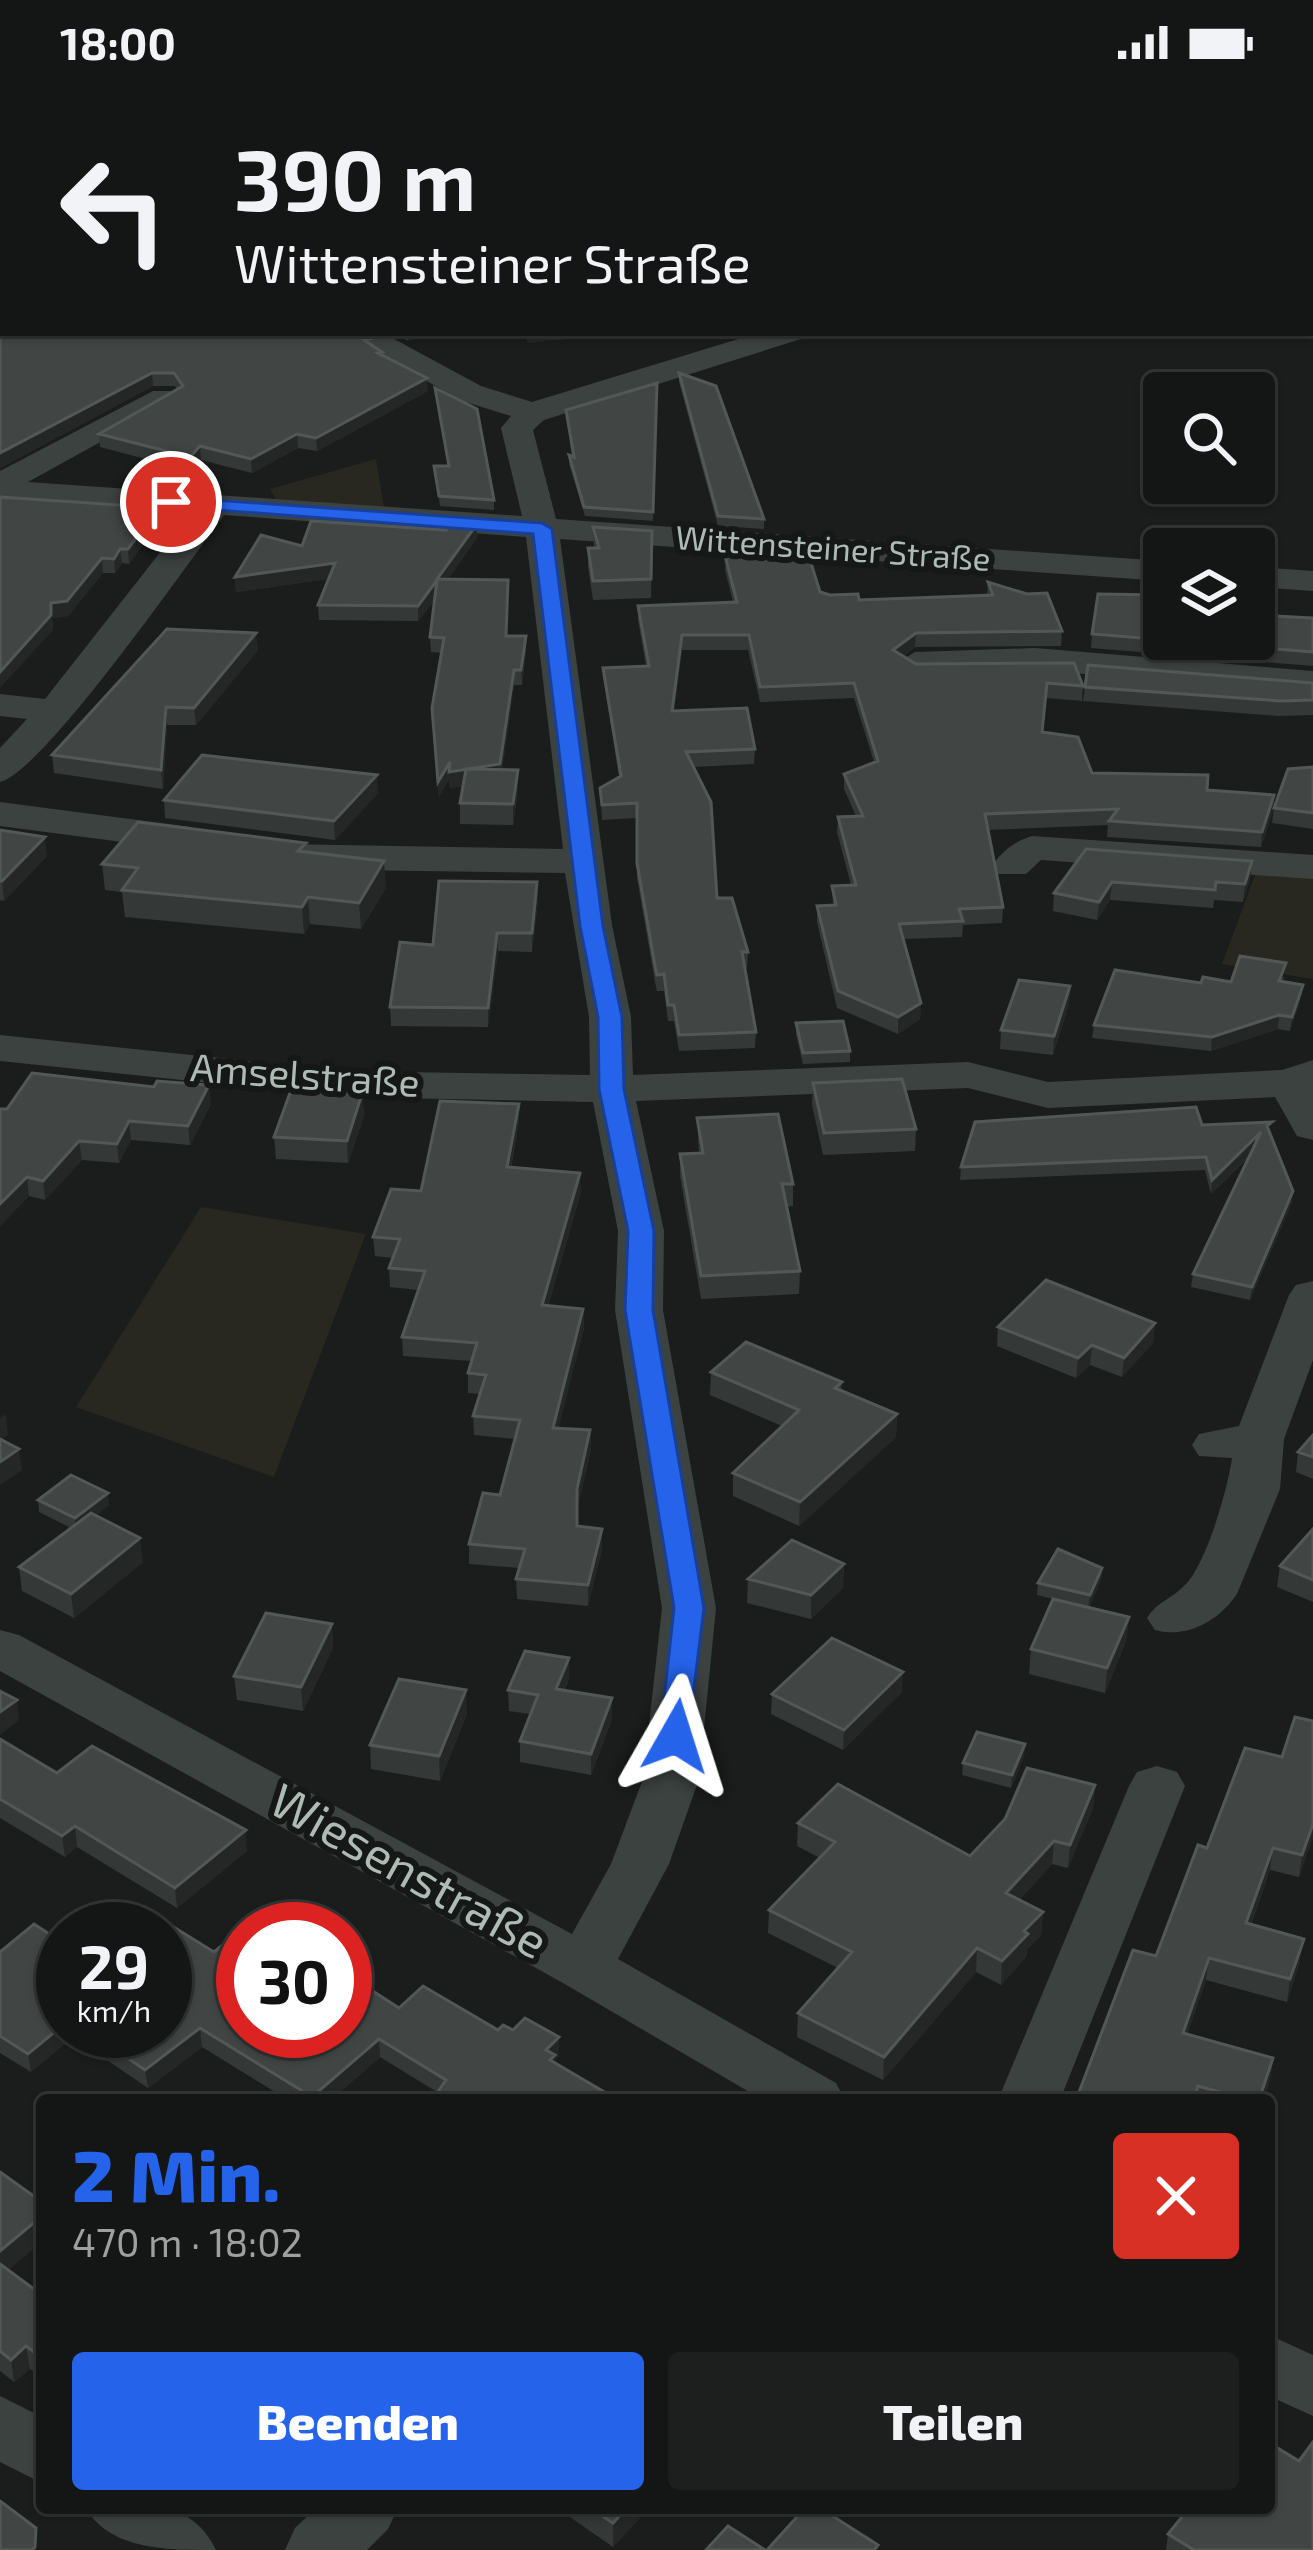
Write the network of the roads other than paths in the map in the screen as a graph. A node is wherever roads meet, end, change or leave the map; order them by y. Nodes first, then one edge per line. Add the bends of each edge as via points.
1 (366, 336) edge
2 (780, 336) edge
3 (164, 398) edge
4 (533, 413) junction
5 (0, 487) edge
6 (214, 506) junction
7 (542, 529) junction
8 (1143, 570) edge
9 (1275, 578) edge
10 (1313, 581) edge
11 (915, 663) edge
12 (1313, 682) edge
13 (0, 705) edge
14 (55, 711) junction
15 (0, 771) edge
16 (0, 814) edge
17 (584, 861) junction
18 (1012, 866) dead end
19 (1313, 867) edge
20 (2, 1051) edge
21 (1301, 1078) edge
22 (612, 1089) junction
23 (1313, 1127) edge
24 (1313, 1295) edge
25 (1174, 1618) dead end
26 (0, 1648) edge
27 (1157, 1786) dead end
28 (584, 1966) junction
29 (794, 2094) edge
30 (1031, 2094) edge
31 (1275, 2366) edge
32 (1313, 2388) edge
33 (0, 2425) edge
34 (36, 2450) edge
35 (129, 2514) edge
36 (357, 2514) edge
37 (181, 2550) edge
38 (320, 2550) edge

1 - 4 street via 470,393
2 - 4 street
3 - 5 street, Wittensteiner Straße
4 - 7 street via 517,428
5 - 6 street, Wittensteiner Straße
6 - 7 street, Wittensteiner Straße
6 - 14 street
7 - 8 street, Wittensteiner Straße
7 - 17 street
9 - 10 street
11 - 12 street via 1035,659
13 - 14 street
14 - 15 street
16 - 17 street via 347,858
17 - 22 street via 610,1017
18 - 19 street via 1032,848 1055,848
20 - 22 street, Amselstraße via 343,1084
21 - 22 street, Amselstraße via 1048,1095 968,1075
21 - 23 street
22 - 28 street via 641,1231 639,1310 689,1608 671,1779 640,1864
24 - 25 street via 1238,1442 1254,1489 1210,1594
26 - 28 street, Wiesenstraße
27 - 30 street
28 - 29 street, Wiesenstraße
31 - 32 street
33 - 34 street
35 - 37 street
36 - 38 street

